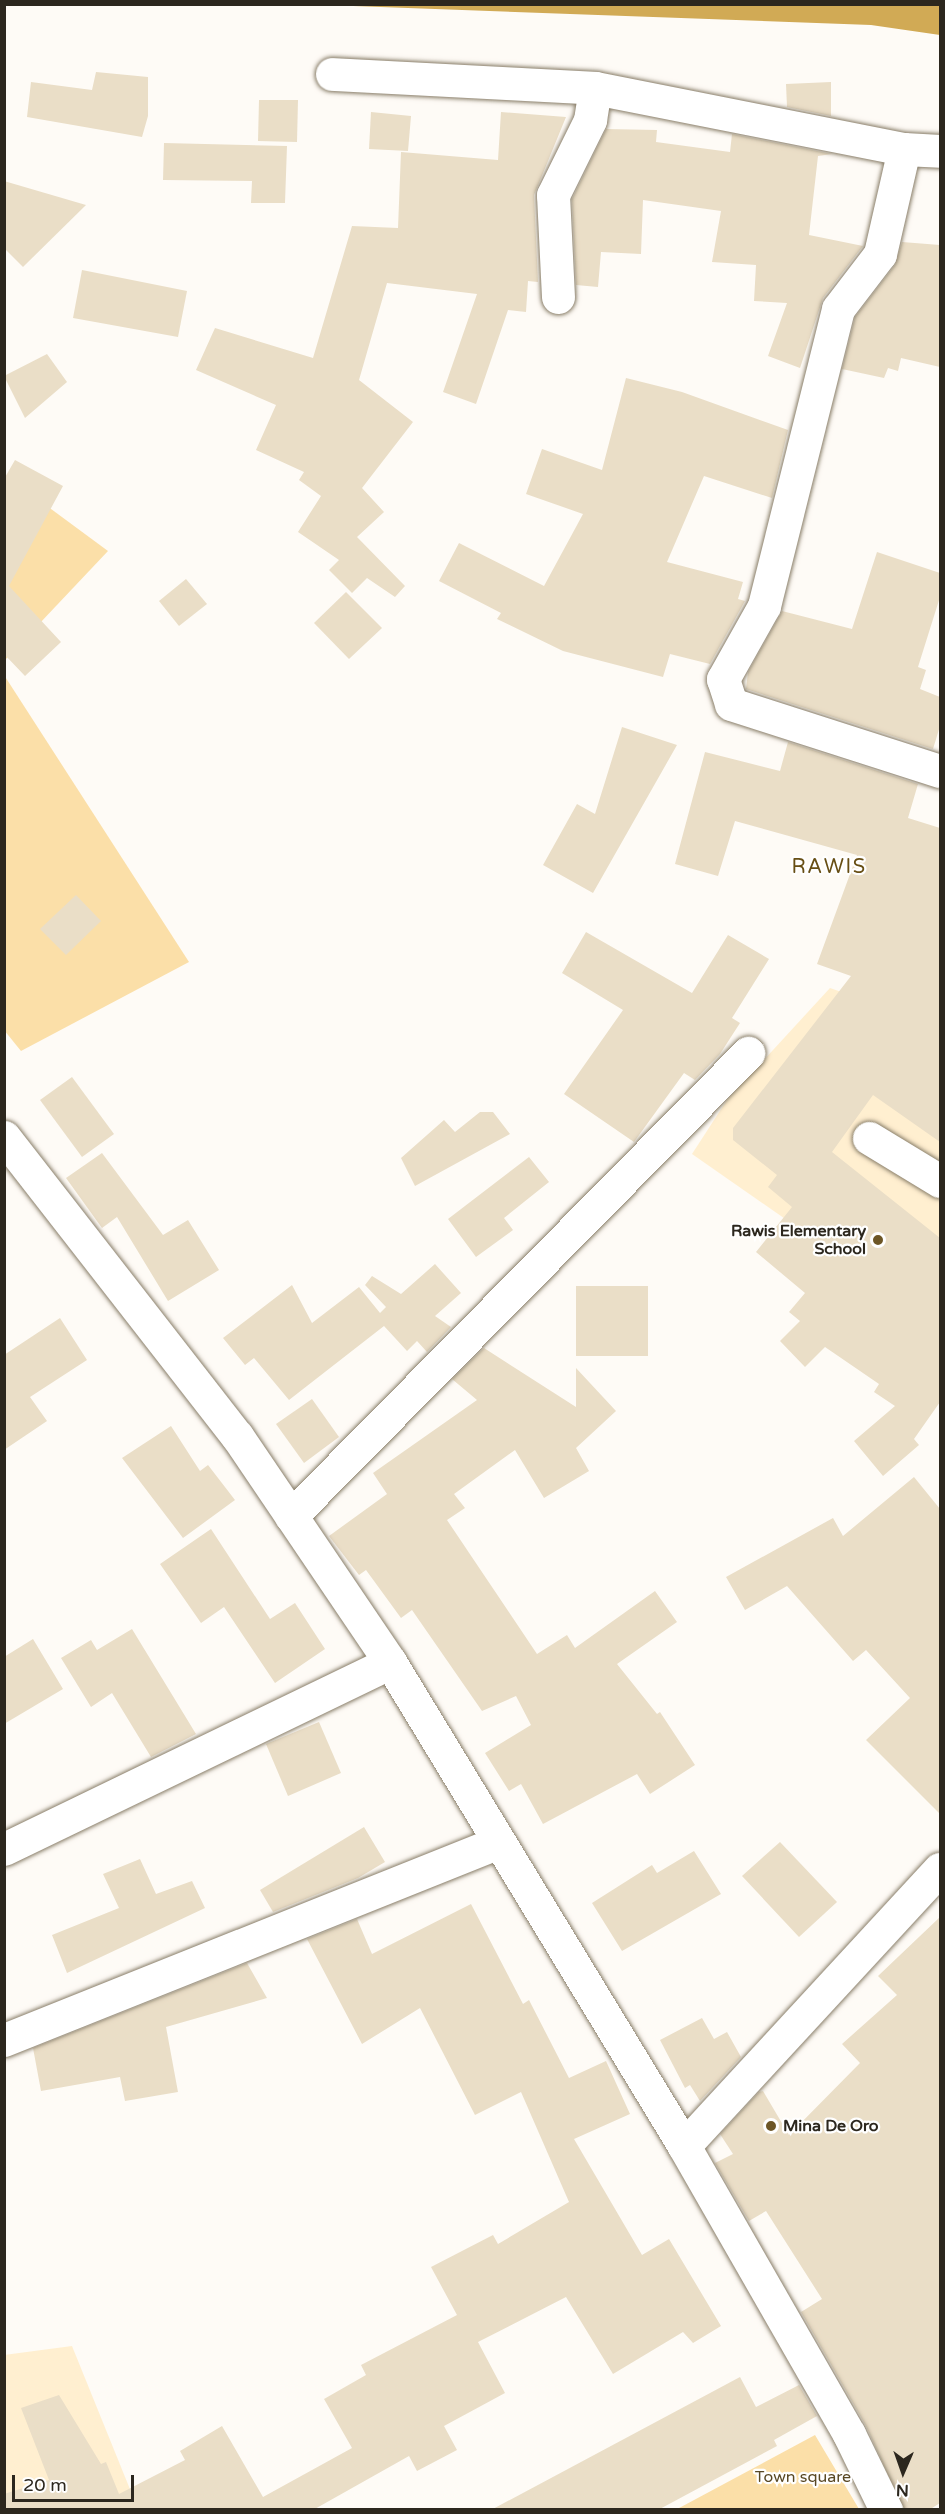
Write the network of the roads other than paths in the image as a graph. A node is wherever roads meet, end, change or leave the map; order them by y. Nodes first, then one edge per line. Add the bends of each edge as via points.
1 (332, 74) dead end
2 (595, 88) junction
3 (904, 148) junction
4 (940, 151) edge
5 (558, 297) dead end
6 (940, 771) edge
7 (748, 1053) dead end
8 (4, 1137) edge
9 (869, 1138) dead end
10 (940, 1181) edge
11 (291, 1516) junction
12 (395, 1671) junction
13 (499, 1842) junction
14 (18, 1843) edge
15 (940, 1869) edge
16 (4, 2040) edge
17 (684, 2146) junction
18 (886, 2510) edge

1 - 2 street
2 - 3 street
2 - 5 street via 590,120 553,195
3 - 4 street
3 - 6 street via 880,254 838,309 764,606 723,679 730,704
7 - 11 street
8 - 11 street via 237,1436
9 - 10 street
11 - 12 street
12 - 13 street
12 - 14 street
13 - 16 street
13 - 17 street
15 - 17 street
17 - 18 street via 849,2434

